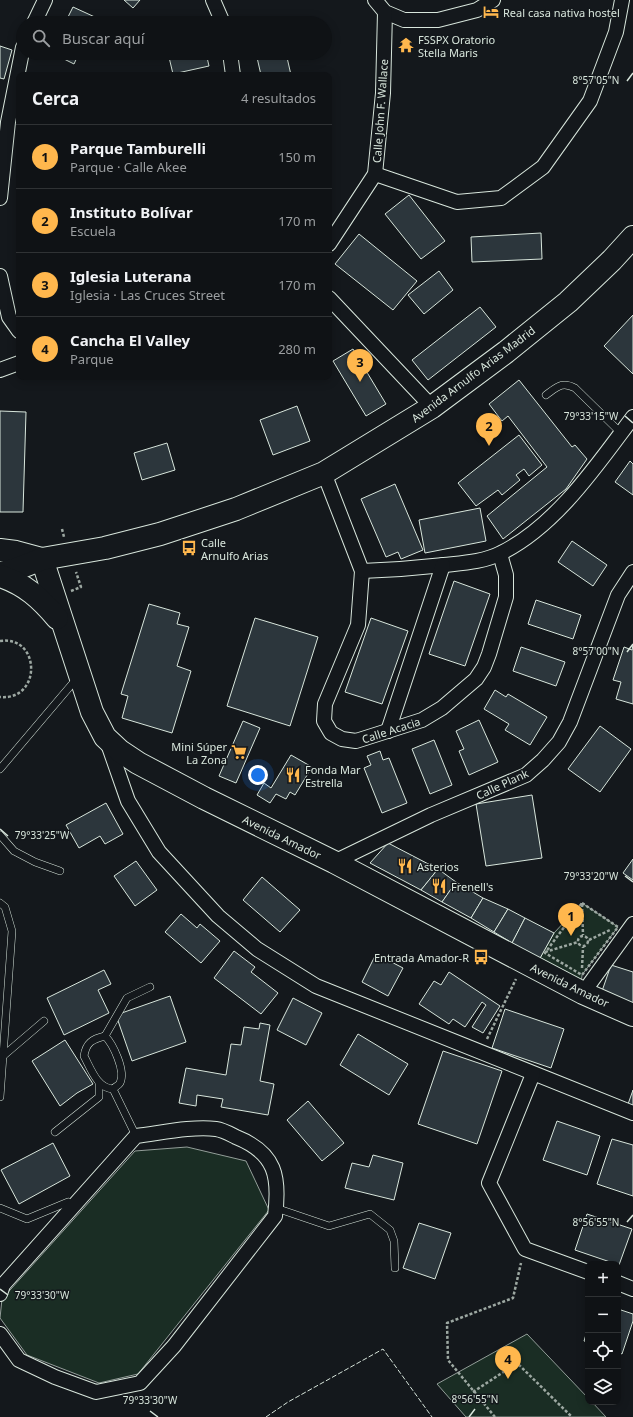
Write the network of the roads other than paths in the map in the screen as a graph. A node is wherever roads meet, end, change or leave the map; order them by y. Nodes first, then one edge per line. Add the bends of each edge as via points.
1 (45, 0) edge
2 (213, 0) edge
3 (375, 0) edge
4 (493, 0) edge
5 (622, 0) edge
6 (385, 12) junction
7 (37, 16) edge
8 (220, 16) edge
9 (21, 60) edge
10 (231, 60) edge
11 (18, 72) edge
12 (233, 72) edge
13 (16, 83) edge
14 (375, 174) junction
15 (0, 198) edge
16 (633, 237) edge
17 (332, 239) edge
18 (0, 276) edge
19 (332, 301) edge
20 (16, 327) edge
21 (16, 364) edge
22 (0, 370) edge
23 (546, 396) dead end
24 (432, 407) junction
25 (633, 417) edge
26 (621, 433) junction
27 (324, 473) junction
28 (0, 550) edge
29 (500, 554) junction
30 (42, 559) junction
31 (443, 565) junction
32 (362, 571) junction
33 (633, 572) edge
34 (0, 575) edge
35 (63, 626) junction
36 (79, 676) junction
37 (388, 731) junction
38 (105, 737) junction
39 (0, 769) edge
40 (0, 835) edge
41 (334, 862) junction
42 (60, 871) dead end
43 (0, 903) edge
44 (633, 924) edge
45 (582, 984) junction
46 (150, 987) dead end
47 (633, 1015) edge
48 (44, 1021) dead end
49 (105, 1036) junction
50 (2, 1056) edge
51 (534, 1074) junction
52 (99, 1083) junction
53 (113, 1089) junction
54 (0, 1097) edge
55 (633, 1113) edge
56 (54, 1132) dead end
57 (136, 1136) junction
58 (68, 1202) dead end
59 (0, 1208) edge
60 (276, 1208) junction
61 (395, 1268) dead end
62 (585, 1271) edge
63 (1, 1285) edge
64 (621, 1285) edge
65 (633, 1289) edge
66 (0, 1334) edge

1 - 7 street
2 - 8 street
3 - 6 street
4 - 6 street via 477,10 438,20 404,20
5 - 14 street via 616,32 590,101 543,167 501,198 457,202
6 - 14 street, Calle John F. Wallace via 383,93
9 - 11 street
10 - 12 street
13 - 15 street via 8,122
14 - 17 street, Calle John F. Wallace
16 - 24 main road, Avenida Arnulfo Arias Madrid via 568,302
18 - 20 street via 9,318
19 - 24 street
21 - 22 street
23 - 26 lane via 561,384 568,384
24 - 27 main road, Avenida Arnulfo Arias Madrid
25 - 26 street
26 - 29 street via 567,500 537,529
27 - 30 main road, Avenida Arnulfo Arias Madrid via 236,509 160,534 105,548
27 - 32 street
28 - 30 main road, Avenida Arnulfo Arias Madrid
29 - 31 street
29 - 37 street, Calle Acacia via 506,575 506,597 484,667 476,679 434,715
30 - 34 main road, Avenida Arnulfo Arias Madrid
30 - 35 main road, Avenida Amador
31 - 32 street
31 - 37 street
32 - 37 street, Calle Acacia via 358,625 325,704 324,720 331,733 342,739 356,741
33 - 41 street, Calle Plank via 618,595 570,722 559,742 543,760 526,775 432,815
34 - 35 main road via 32,592
35 - 36 main road, Avenida Amador
36 - 38 main road, Avenida Amador via 92,712
36 - 39 lane
38 - 41 main road, Avenida Amador via 138,763
38 - 51 street via 128,801 160,852 223,921 257,949 316,986
40 - 42 lane via 14,851
41 - 45 main road, Avenida Amador
43 - 50 lane via 5,907 12,931
44 - 45 street
45 - 47 main road, Avenida Amador
46 - 49 lane via 127,998
48 - 50 lane
49 - 52 lane via 95,1038 86,1046 84,1056
49 - 53 lane via 112,1043 122,1073 120,1083
50 - 54 lane
51 - 55 street
51 - 62 street via 489,1183 525,1249
52 - 53 lane via 105,1088
52 - 56 lane via 99,1097
53 - 57 lane
57 - 60 street via 217,1129 250,1142 270,1160 278,1192
57 - 63 street
58 - 59 lane via 27,1219
60 - 61 lane via 328,1226 370,1214 390,1230 394,1241
60 - 66 street via 275,1216 174,1346 140,1383 96,1392 19,1360
64 - 65 street

